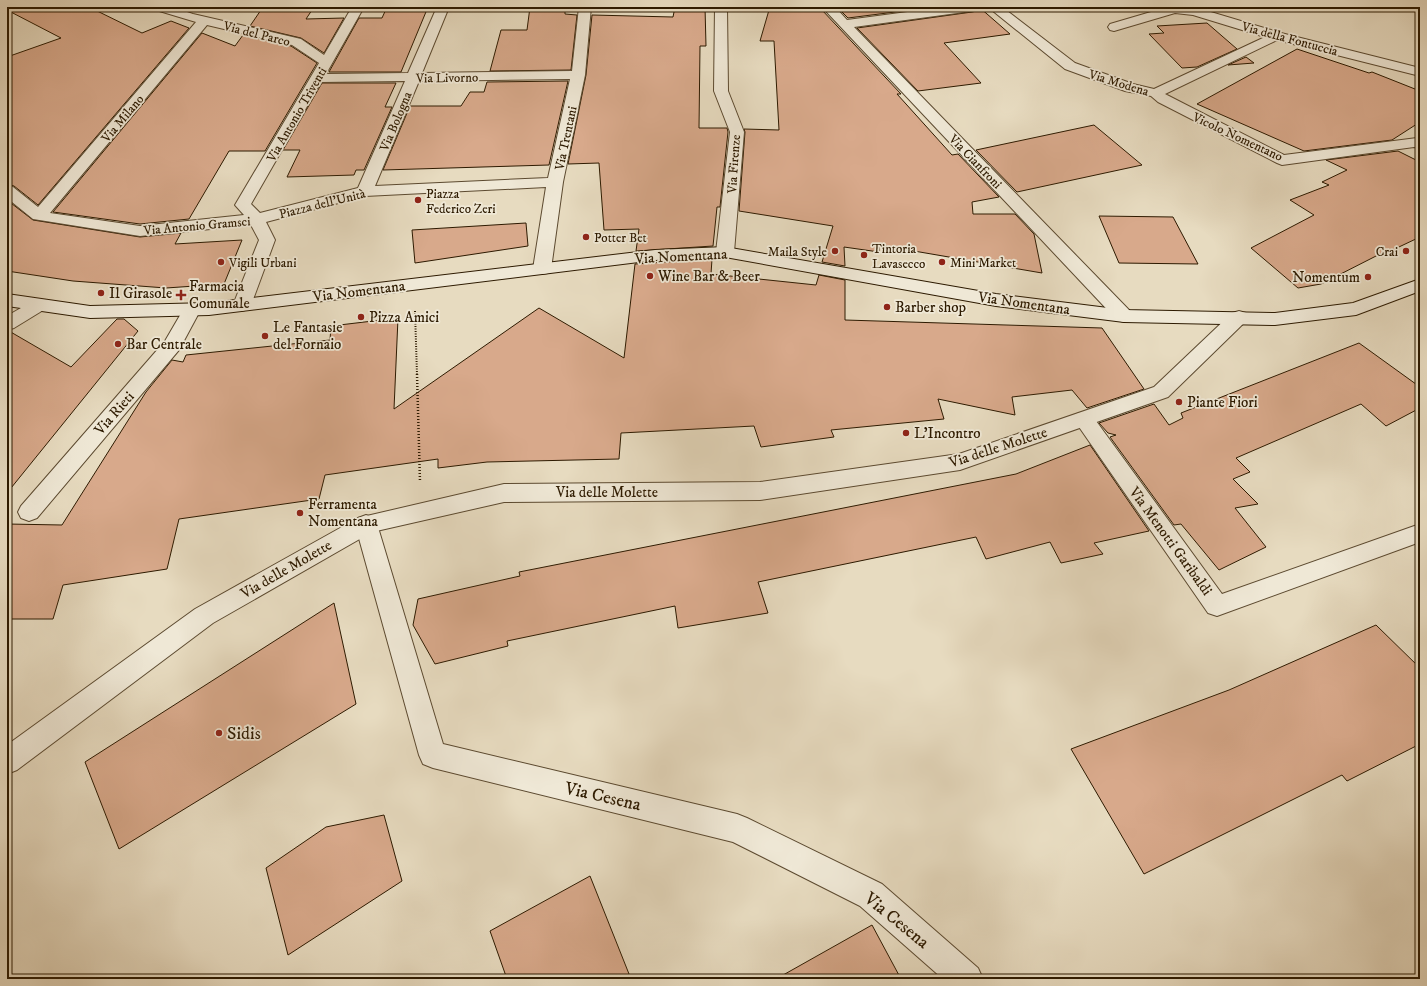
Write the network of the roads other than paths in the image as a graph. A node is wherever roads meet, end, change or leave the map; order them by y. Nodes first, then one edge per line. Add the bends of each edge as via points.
1 (160, 7) edge
2 (358, 7) edge
3 (443, 7) edge
4 (585, 7) edge
5 (721, 7) edge
6 (828, 7) edge
7 (972, 7) edge
8 (994, 7) edge
9 (205, 20) junction
10 (845, 24) junction
11 (1114, 27) dead end
12 (1276, 36) junction
13 (326, 62) junction
14 (1420, 72) edge
15 (578, 75) junction
16 (413, 77) junction
17 (317, 78) junction
18 (1156, 93) junction
19 (1420, 144) edge
20 (556, 182) junction
21 (7, 190) edge
22 (365, 191) junction
23 (39, 216) junction
24 (256, 219) junction
25 (725, 252) junction
26 (542, 269) junction
27 (1420, 285) edge
28 (7, 300) edge
29 (40, 305) junction
30 (242, 305) junction
31 (192, 309) junction
32 (1124, 316) junction
33 (1239, 318) junction
34 (7, 324) edge
35 (1084, 419) junction
36 (29, 512) dead end
37 (366, 524) junction
38 (1420, 533) edge
39 (7, 761) edge
40 (967, 979) edge

1 - 9 street, Via del Parco
2 - 13 street, Via Antonio Triventi
3 - 16 street, Via Bologna
4 - 15 street, Via Trentani
5 - 25 street, Via Firenze via 721,92 737,132
6 - 10 street, Via Cianfroni
7 - 10 street
8 - 18 street, Via Modena via 1070,66 1130,88
9 - 13 street, Via del Parco via 296,42
9 - 23 street, Via Milano
10 - 32 street, Via Cianfroni
11 - 12 street, Via della Fontuccia via 1174,9 1194,11
12 - 14 street, Via della Fontuccia
12 - 18 street, Via Modena
13 - 17 street, Via Antonio Triventi
15 - 16 street, Via Livorno
15 - 20 street, Via Trentani
16 - 17 street, Via Livorno
16 - 22 street, Via Bologna
17 - 24 street, Via Antonio Triventi via 244,205
18 - 19 street, Vicolo Nomentano via 1163,99 1282,160 1417,142
20 - 22 street, Piazza dell'Unità
20 - 26 street, Via Trentani
21 - 23 street
22 - 24 street, Piazza dell'Unità
23 - 24 street, Via Antonio Gramsci via 140,231
24 - 30 street, Via Antonio Gramsci via 267,240
25 - 26 street, Via Nomentana via 655,255
25 - 32 street, Via Nomentana via 996,300
26 - 30 street, Via Nomentana
27 - 33 street, Via Nomentana via 1356,309 1275,319
28 - 29 street, Via Nomentana
29 - 31 street, Via Nomentana via 90,312
29 - 34 street
30 - 31 street, Via Nomentana
31 - 36 street, Via Rieti via 172,345
32 - 33 street, Via Nomentana
33 - 35 street, Via delle Molette via 1161,392
35 - 37 street, Via delle Molette via 960,462 760,491 504,493
35 - 38 street, Via Menotti Garibaldi via 1217,606
37 - 39 street, Via delle Molette via 204,616
37 - 40 street, Via Cesena via 433,755 737,828 870,895

